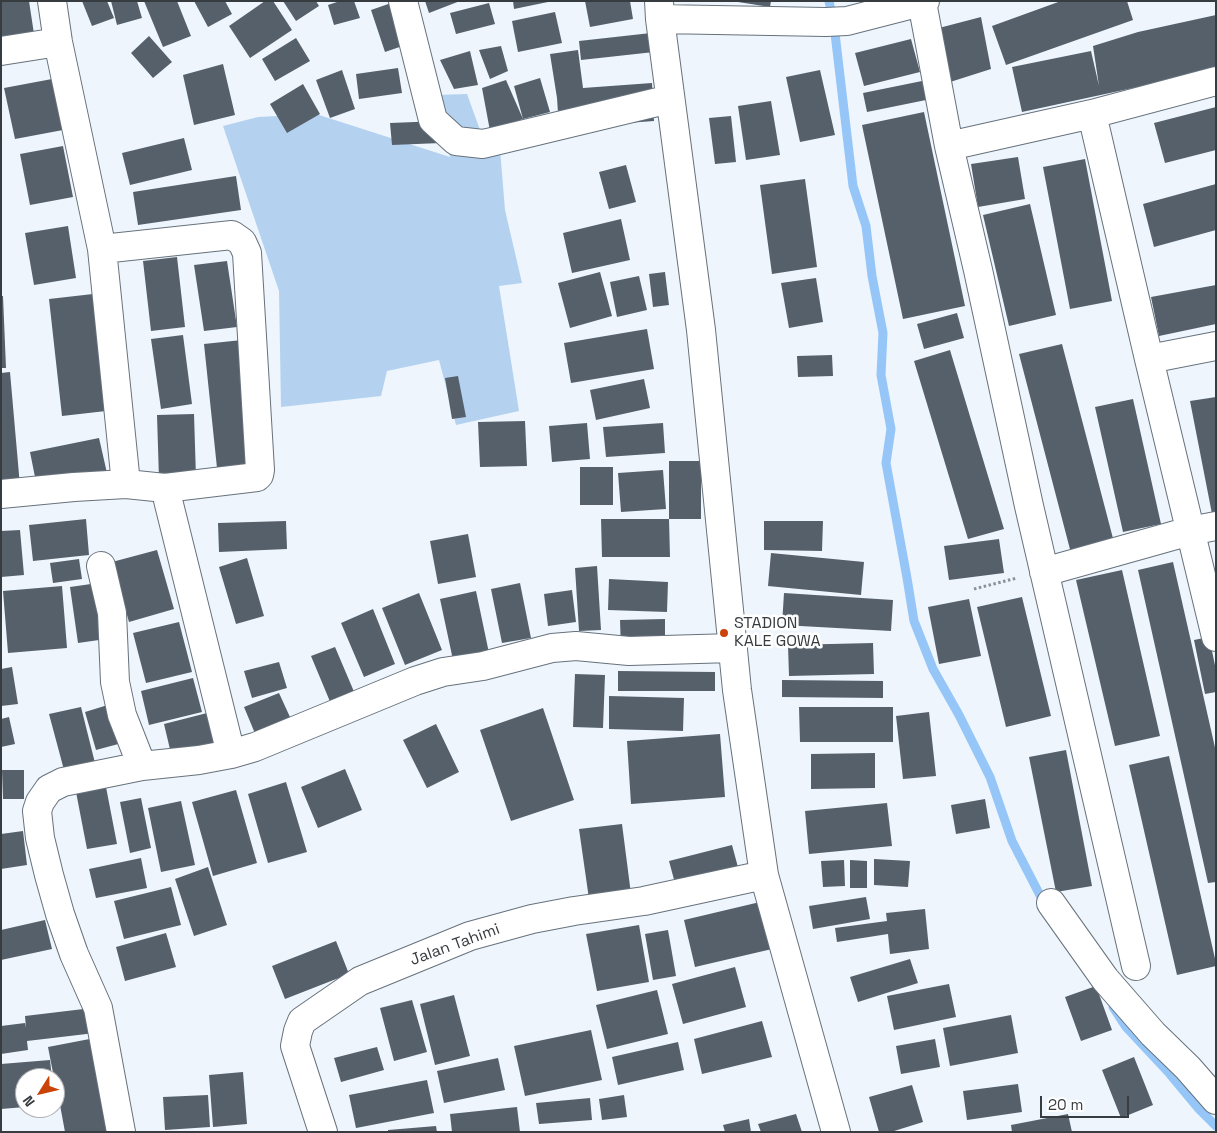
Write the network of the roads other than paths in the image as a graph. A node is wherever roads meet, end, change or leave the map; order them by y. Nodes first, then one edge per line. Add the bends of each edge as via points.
1 (52, 1) edge
2 (403, 1) edge
3 (924, 2) edge
4 (659, 10) edge
5 (58, 42) junction
6 (1, 51) edge
7 (1216, 80) edge
8 (670, 99) junction
9 (1092, 114) junction
10 (949, 146) junction
11 (102, 249) junction
12 (1216, 346) edge
13 (1149, 359) junction
14 (126, 484) junction
15 (165, 488) junction
16 (1, 494) edge
17 (1203, 529) edge
18 (101, 566) dead end
19 (1044, 572) junction
20 (1216, 636) edge
21 (733, 648) junction
22 (231, 754) junction
23 (142, 766) junction
24 (764, 875) junction
25 (1051, 904) dead end
26 (1136, 966) dead end
27 (1216, 1100) edge
28 (121, 1132) edge
29 (323, 1132) edge
30 (836, 1132) edge

1 - 5 street
2 - 8 street via 433,120 456,141 483,144
3 - 4 street via 837,22
3 - 10 street
4 - 8 street
5 - 6 street
5 - 11 street
7 - 9 street
8 - 21 street via 701,330
9 - 10 street
9 - 13 street
10 - 19 street
11 - 14 street
11 - 15 street via 232,235 242,242 247,253 259,475
12 - 13 street
13 - 17 street
14 - 15 street
14 - 16 street
15 - 22 street
17 - 19 street
17 - 20 street
18 - 23 street via 112,613 113,652 122,715
19 - 26 street
21 - 22 street via 629,651 576,646 552,648 415,681
21 - 24 street
22 - 23 street
23 - 28 street via 63,782 50,789 37,811 40,838 60,914 98,1008
24 - 29 street, Jalan Tahimi via 644,901 557,914 488,931 360,981 302,1021 298,1031 295,1046
24 - 30 street
25 - 27 street via 1105,979

